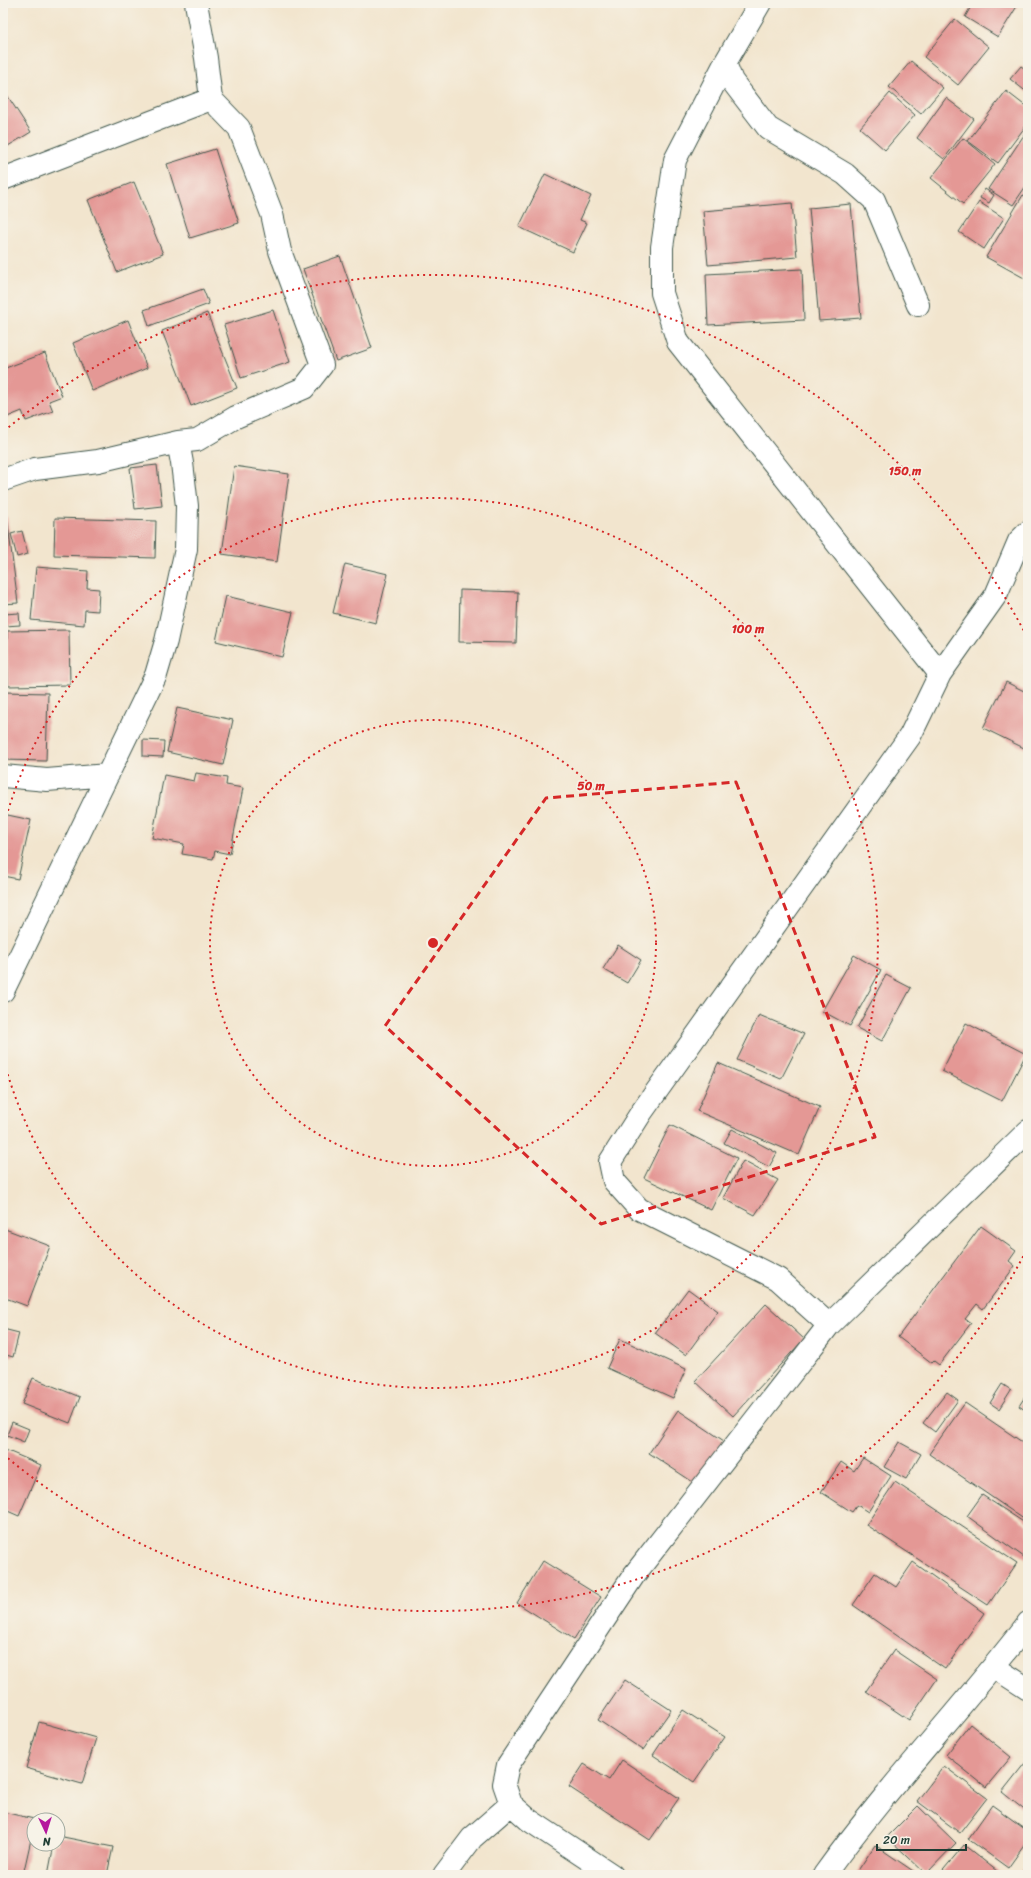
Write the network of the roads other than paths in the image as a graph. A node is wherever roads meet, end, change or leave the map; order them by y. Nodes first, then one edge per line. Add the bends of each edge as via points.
1 (196, 3) edge
2 (760, 3) edge
3 (725, 63) junction
4 (211, 99) junction
5 (3, 179) edge
6 (918, 305) dead end
7 (178, 442) junction
8 (3, 480) edge
9 (1028, 532) edge
10 (940, 674) junction
11 (108, 775) junction
12 (3, 776) edge
13 (3, 991) edge
14 (1028, 1132) edge
15 (1006, 1153) junction
16 (1028, 1154) edge
17 (829, 1325) junction
18 (1028, 1623) edge
19 (994, 1667) junction
20 (1028, 1689) edge
21 (511, 1804) junction
22 (444, 1875) edge
23 (612, 1875) edge
24 (824, 1875) edge

1 - 4 street
2 - 3 street
3 - 6 street via 732,81 768,128 845,174 874,200
3 - 10 street via 675,160 662,247 662,293 678,342
4 - 5 street
4 - 7 street via 239,128 272,214 280,251 322,365 304,388 236,418 197,440
7 - 8 street via 98,461 35,469
7 - 11 street via 187,506 186,549 156,675
9 - 10 street via 1019,541 996,595
10 - 17 street via 910,736 641,1113 610,1162 614,1181 639,1209 778,1279
11 - 12 street via 47,780
11 - 13 street
14 - 15 street
15 - 16 street
15 - 17 street
17 - 21 street via 629,1582 508,1765 504,1784
18 - 19 street
19 - 20 street
19 - 24 street via 855,1832
21 - 22 street via 472,1838
21 - 23 street via 529,1820

